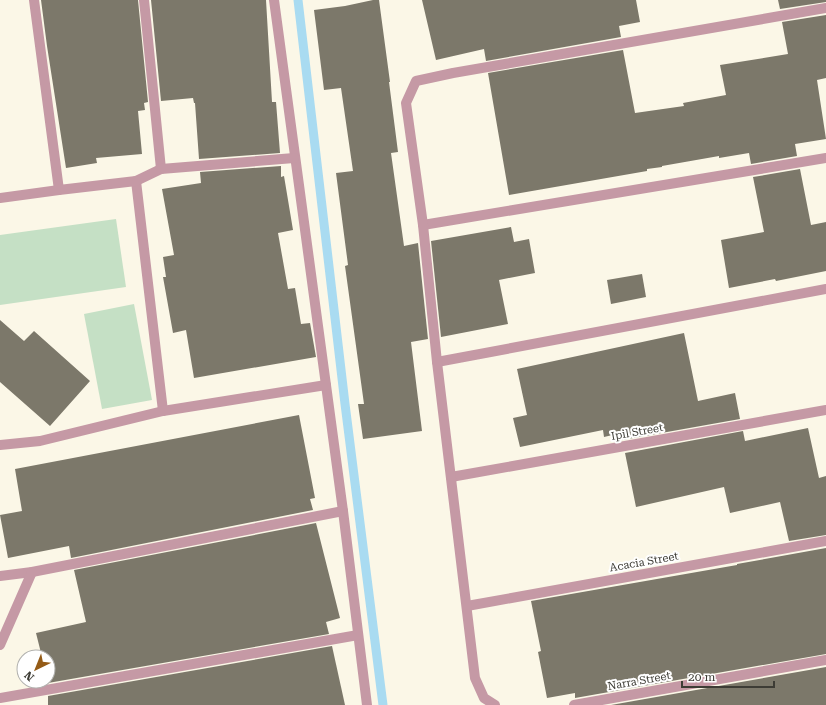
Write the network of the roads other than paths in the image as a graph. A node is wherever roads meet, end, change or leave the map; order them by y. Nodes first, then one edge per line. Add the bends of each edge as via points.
1 (34, 0) edge
2 (144, 0) edge
3 (274, 0) edge
4 (826, 8) edge
5 (294, 158) junction
6 (826, 158) edge
7 (161, 169) junction
8 (136, 181) junction
9 (59, 190) junction
10 (0, 198) edge
11 (423, 226) junction
12 (826, 289) edge
13 (437, 362) junction
14 (326, 385) junction
15 (163, 410) junction
16 (826, 410) edge
17 (0, 445) edge
18 (451, 477) junction
19 (343, 511) junction
20 (826, 541) edge
21 (32, 572) junction
22 (0, 576) edge
23 (467, 606) junction
24 (358, 635) junction
25 (0, 645) edge
26 (826, 660) edge
27 (0, 698) edge
28 (367, 705) edge
29 (495, 705) edge
30 (574, 705) edge

1 - 9 street
2 - 7 street
3 - 5 street
4 - 11 street via 416,81 406,103
5 - 7 street
5 - 14 street
6 - 11 street
7 - 8 street
8 - 9 street
8 - 15 street
9 - 10 street
11 - 13 street
12 - 13 street
13 - 18 street
14 - 15 street
14 - 19 street
15 - 17 street via 40,441
16 - 18 street, Ipil Street
18 - 23 street
19 - 21 street
19 - 24 street
20 - 23 street, Acacia Street
21 - 22 street
21 - 25 street
23 - 29 street via 475,678 484,698
24 - 27 street
24 - 28 street
26 - 30 street, Narra Street

